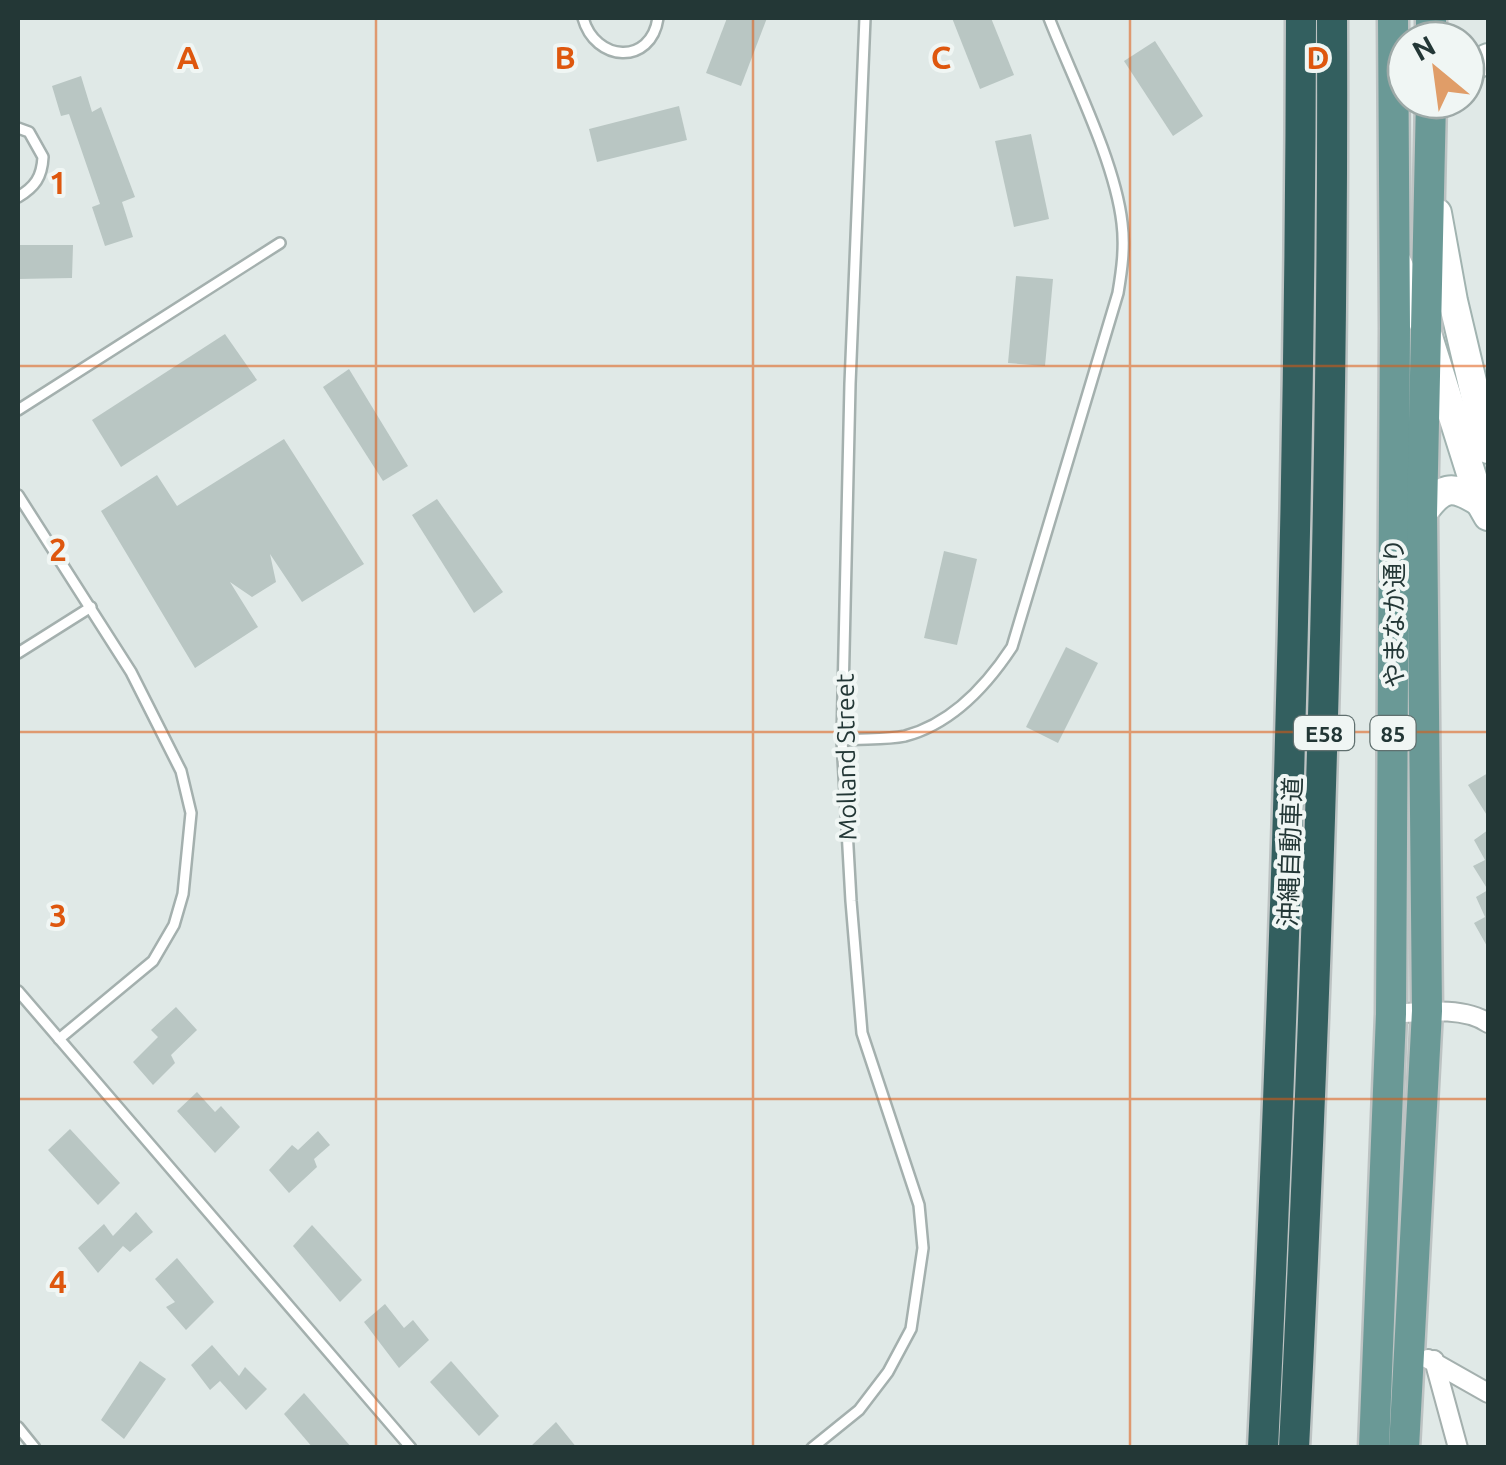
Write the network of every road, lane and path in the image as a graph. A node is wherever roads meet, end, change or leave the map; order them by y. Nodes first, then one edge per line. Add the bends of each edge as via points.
1 (582, 18) edge
2 (658, 18) edge
3 (865, 18) edge
4 (1049, 18) edge
5 (1301, 18) edge
6 (1332, 18) edge
7 (1393, 18) edge
8 (1430, 120) edge
9 (18, 128) edge
10 (18, 197) edge
11 (280, 244) dead end
12 (1394, 255) junction
13 (1429, 304) junction
14 (18, 410) edge
15 (1395, 427) junction
16 (1488, 449) edge
17 (18, 495) edge
18 (1484, 509) edge
19 (1422, 514) junction
20 (91, 606) junction
21 (18, 653) edge
22 (842, 740) junction
23 (18, 991) edge
24 (1427, 1011) junction
25 (1391, 1014) junction
26 (1488, 1023) edge
27 (59, 1039) junction
28 (1421, 1359) junction
29 (1488, 1392) edge
30 (18, 1426) edge
31 (35, 1448) edge
32 (411, 1448) edge
33 (812, 1448) edge
34 (1263, 1448) edge
35 (1294, 1448) edge
36 (1374, 1448) edge
37 (1404, 1448) edge
38 (1458, 1448) edge

1 - 2 lane via 598,46 626,52 651,38
3 - 22 lane, Molland Street
4 - 22 lane via 1111,174 1124,250 1118,293 1012,647 992,677 935,725 904,736
5 - 34 highway, 沖縄自動車道 / E58 via 1282,1031
6 - 35 highway, 沖縄自動車道 / E58 via 1328,597
7 - 12 main road, やまなか通り / 85
8 - 13 main road, やまなか通り / 85
9 - 10 lane via 29,132 43,157 38,180
11 - 14 lane
12 - 13 street
12 - 15 main road, やまなか通り / 85
13 - 15 street via 1403,322 1404,386
13 - 16 street
13 - 18 street
13 - 19 main road, やまなか通り / 85
15 - 25 main road, やまなか通り / 85
17 - 20 lane
18 - 19 street via 1452,489 1436,495
19 - 24 main road, やまなか通り / 85
20 - 21 lane
20 - 27 lane via 180,770 191,813 189,852 174,925 153,962
22 - 33 lane, Molland Street via 862,1032 918,1205 922,1248 912,1329 859,1410
23 - 27 lane
24 - 25 street
24 - 26 street
24 - 28 main road, やまなか通り / 85
25 - 36 main road, やまなか通り / 85
27 - 32 lane
28 - 29 street
28 - 37 main road, やまなか通り / 85
28 - 38 street
30 - 31 lane

